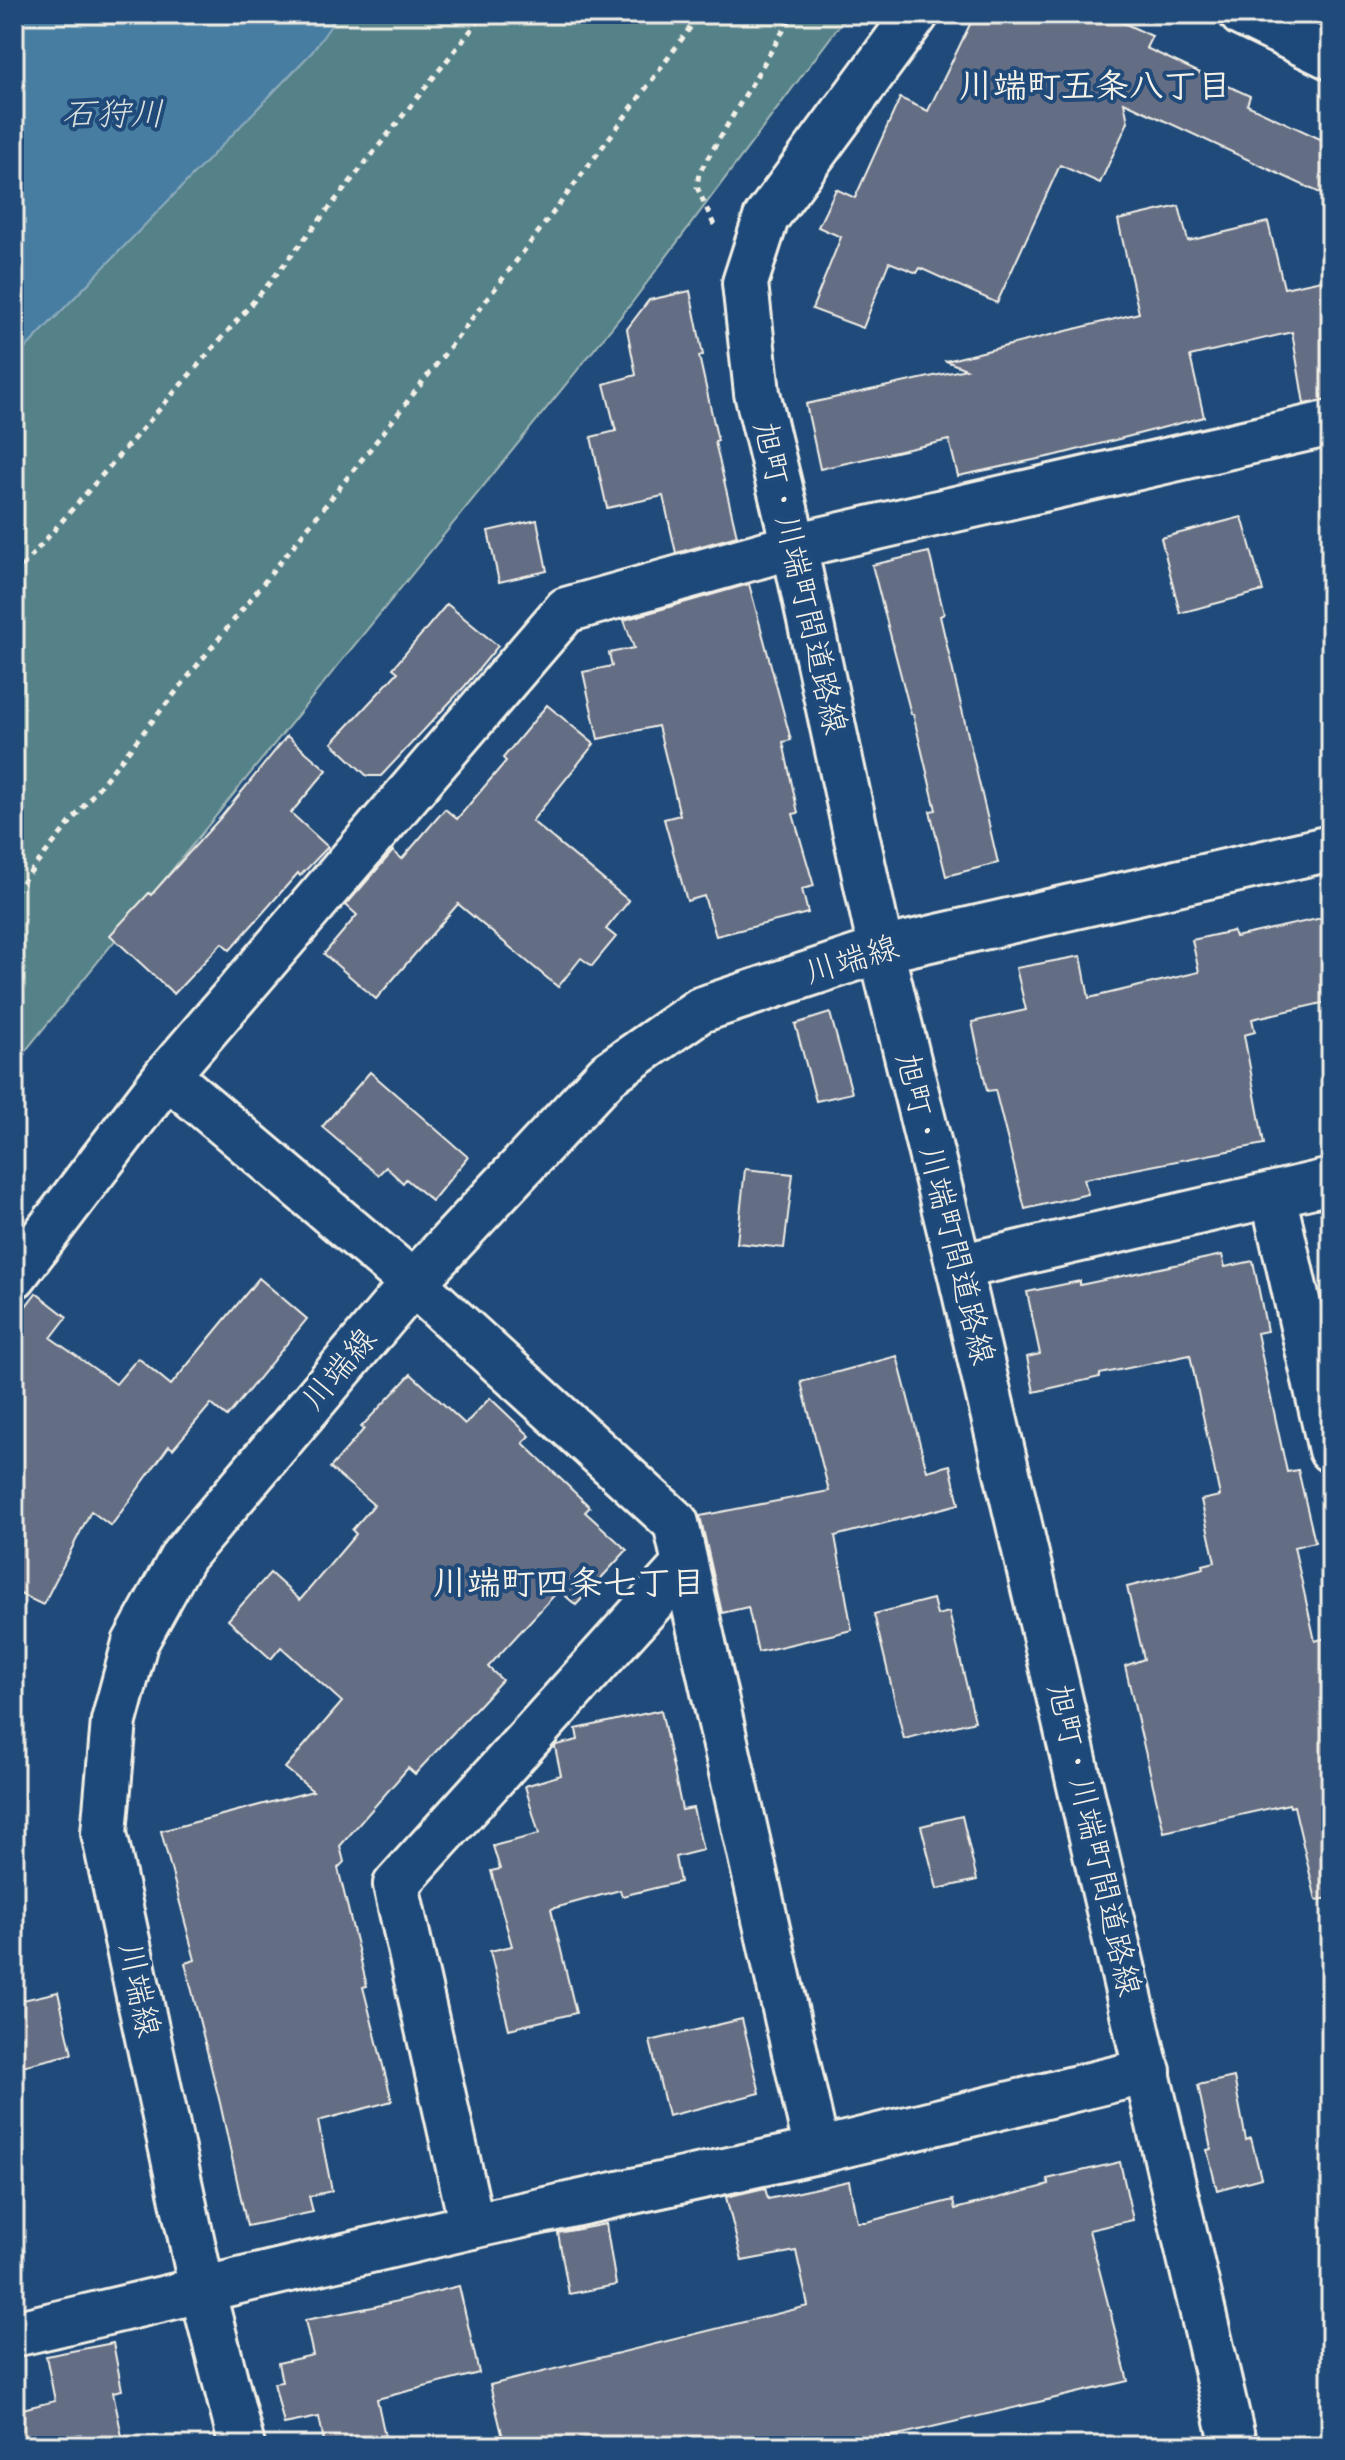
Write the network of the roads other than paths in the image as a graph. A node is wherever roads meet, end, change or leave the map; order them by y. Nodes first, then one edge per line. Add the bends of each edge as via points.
1 (916, 14) edge
2 (1242, 14) edge
3 (1331, 57) edge
4 (1331, 423) edge
5 (794, 546) junction
6 (1331, 848) edge
7 (881, 950) junction
8 (167, 1075) junction
9 (1331, 1181) edge
10 (1273, 1195) junction
11 (959, 1267) junction
12 (14, 1276) edge
13 (413, 1283) junction
14 (1331, 1450) edge
15 (685, 1565) junction
16 (1148, 2071) junction
17 (817, 2151) junction
18 (472, 2226) junction
19 (202, 2289) junction
20 (14, 2334) edge
21 (242, 2446) edge
22 (1234, 2446) edge

1 - 5 street, 旭町・川端町間道路線 via 766,218 745,283 757,393
2 - 3 street
4 - 5 street
5 - 7 street, 旭町・川端町間道路線
5 - 8 street via 566,610
6 - 7 street, 川端線
7 - 11 street, 旭町・川端町間道路線
7 - 13 street, 川端線 via 700,1010 608,1074
8 - 12 street
8 - 13 street
9 - 10 street
10 - 11 street
10 - 14 street
11 - 16 street, 旭町・川端町間道路線
13 - 15 street via 676,1523
13 - 19 street, 川端線 via 183,1556 135,1643 114,1721 104,1833
15 - 17 street
15 - 18 street via 396,1885
16 - 17 street
16 - 22 street, 旭町・川端町間道路線
17 - 18 street
18 - 19 street
19 - 20 street
19 - 21 street, 川端線

